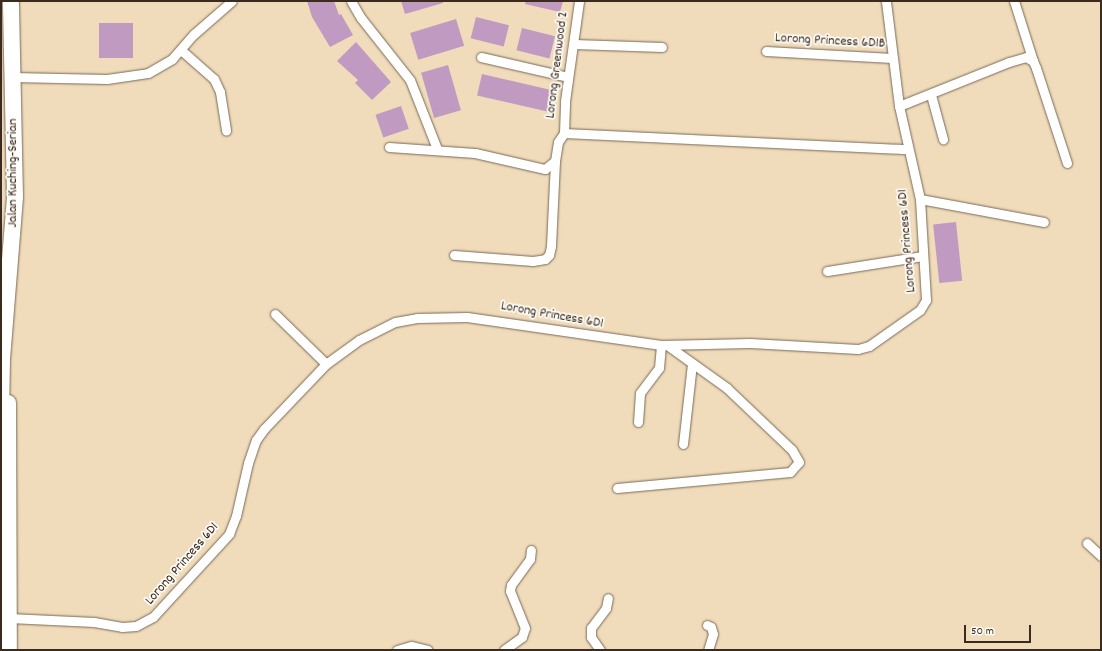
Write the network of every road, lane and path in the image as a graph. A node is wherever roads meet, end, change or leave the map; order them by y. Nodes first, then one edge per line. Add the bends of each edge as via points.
1 (11, 1) edge
2 (232, 1) edge
3 (351, 1) edge
4 (579, 1) edge
5 (886, 1) edge
6 (1014, 1) edge
7 (574, 44) junction
8 (662, 47) dead end
9 (181, 50) junction
10 (766, 51) dead end
11 (482, 57) dead end
12 (892, 58) junction
13 (1033, 61) junction
14 (12, 77) junction
15 (568, 77) junction
16 (930, 95) junction
17 (899, 106) junction
18 (226, 131) dead end
19 (564, 133) junction
20 (943, 139) dead end
21 (389, 147) dead end
22 (437, 149) junction
23 (907, 149) junction
24 (555, 161) junction
25 (1067, 162) dead end
26 (920, 199) junction
27 (1044, 222) dead end
28 (454, 255) dead end
29 (923, 256) junction
30 (828, 271) dead end
31 (7, 292) junction
32 (275, 314) dead end
33 (664, 345) junction
34 (326, 364) junction
35 (692, 364) junction
36 (1, 416) edge
37 (638, 422) dead end
38 (683, 444) dead end
39 (617, 488) dead end
40 (1087, 544) dead end
41 (531, 550) dead end
42 (1101, 556) edge
43 (608, 598) dead end
44 (9, 618) junction
45 (707, 625) dead end
46 (9, 650) edge
47 (397, 650) edge
48 (428, 650) edge
49 (504, 650) edge
50 (600, 650) edge
51 (708, 650) edge

1 - 14 highway, Jalan Kuching-Serian
2 - 9 street via 194,34
3 - 22 street via 361,18 410,80
4 - 7 street, Lorong Greenwood 2
5 - 12 street, Lorong Princess 6D1
6 - 13 street
7 - 8 street
7 - 15 street, Lorong Greenwood 2
9 - 14 street via 162,67 121,78
9 - 18 street via 214,78 220,92
10 - 12 street, Lorong Princess 6D1B
11 - 15 street
12 - 17 street, Lorong Princess 6D1
13 - 16 street via 1019,58
13 - 25 street
14 - 31 highway, Jalan Kuching-Serian via 15,197
15 - 19 street, Lorong Greenwood 2
16 - 17 street
16 - 20 street
17 - 23 street, Lorong Princess 6D1
19 - 23 street
19 - 24 street, Lorong Greenwood 2 via 558,142
21 - 22 street
22 - 24 street via 475,153 535,168 545,169
23 - 26 street, Lorong Princess 6D1
24 - 28 street, Lorong Greenwood 2 via 549,255 545,259 533,261
26 - 27 street
26 - 29 street, Lorong Princess 6D1
29 - 30 street
29 - 33 street, Lorong Princess 6D1 via 926,300 924,307 864,348 750,343
31 - 36 highway, Jalan Kuching-Serian
31 - 44 highway
32 - 34 street
33 - 34 street, Lorong Princess 6D1 via 604,339 493,320 417,318 395,322 377,330
33 - 35 street
33 - 37 street via 659,368 640,393
34 - 44 street, Lorong Princess 6D1 via 256,440 229,534 153,618 136,626 122,627 94,622
35 - 38 street
35 - 39 street via 727,388 792,450 799,462 796,468 790,472
40 - 42 street
41 - 49 street via 530,559 511,585 512,600 523,621 523,632 515,644
43 - 50 street via 606,608 591,628 591,637
44 - 46 highway
45 - 51 street via 711,627 713,634
47 - 48 street via 411,646

